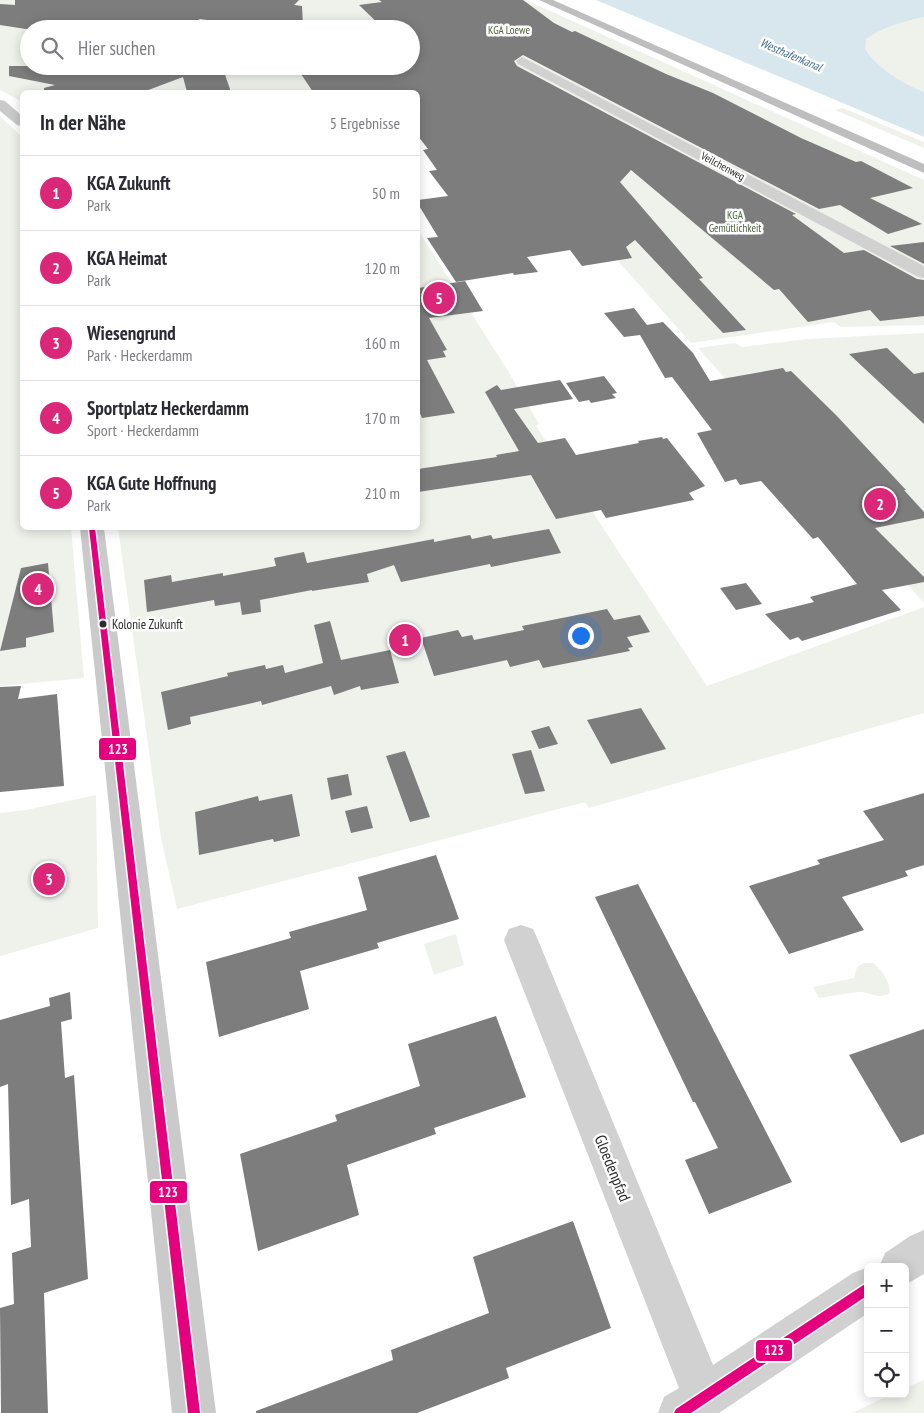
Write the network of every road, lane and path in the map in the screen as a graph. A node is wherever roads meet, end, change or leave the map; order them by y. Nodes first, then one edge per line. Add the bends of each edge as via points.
1 (544, 0) edge
2 (566, 0) edge
3 (522, 61) dead end
4 (0, 104) edge
5 (20, 120) edge
6 (924, 156) edge
7 (924, 170) edge
8 (924, 273) edge
9 (92, 530) edge
10 (521, 940) dead end
11 (924, 1250) edge
12 (905, 1263) edge
13 (864, 1291) edge
14 (692, 1405) edge
15 (194, 1413) edge

1 - 7 highway
2 - 6 highway
3 - 8 street, Veilchenweg
4 - 5 street
9 - 15 street
10 - 14 street, Gloedenpfad
11 - 12 street
13 - 14 street

